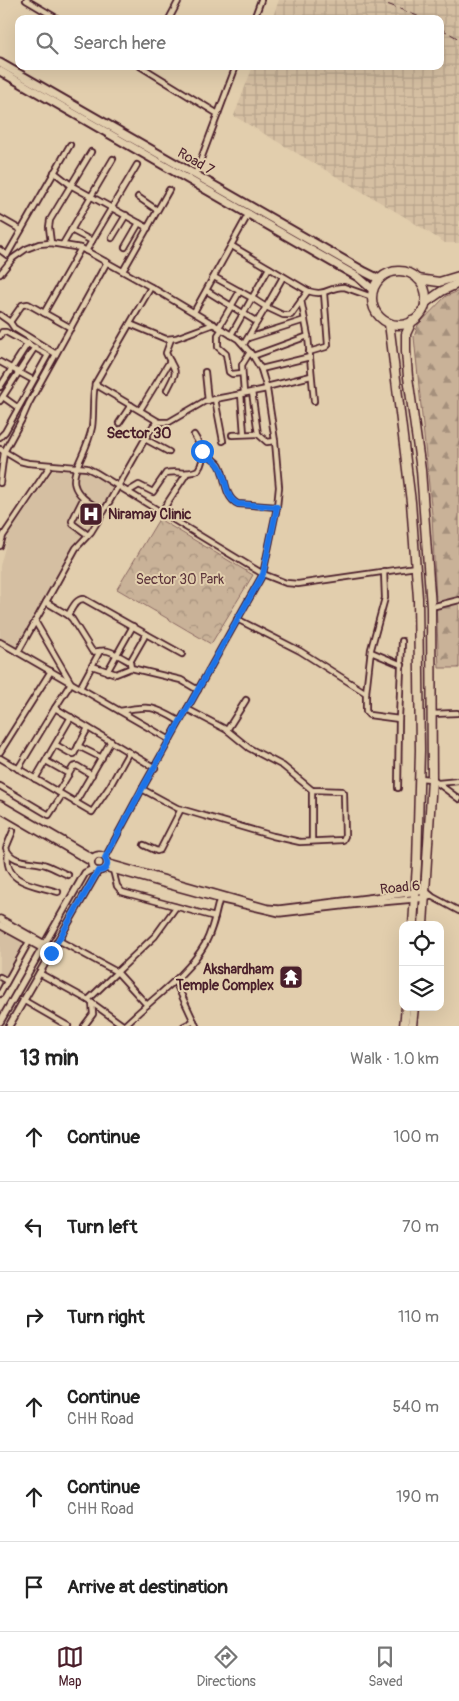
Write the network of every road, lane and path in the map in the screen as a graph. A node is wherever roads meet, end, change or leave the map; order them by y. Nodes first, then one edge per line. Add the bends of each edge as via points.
1 (26, 0) edge
2 (179, 0) edge
3 (261, 0) edge
4 (34, 2) edge
5 (52, 15) edge
6 (171, 15) edge
7 (255, 15) edge
8 (0, 63) edge
9 (147, 70) edge
10 (234, 70) edge
11 (0, 71) edge
12 (218, 114) junction
13 (70, 145) dead end
14 (91, 152) dead end
15 (113, 159) dead end
16 (137, 165) dead end
17 (54, 172) junction
18 (195, 175) junction
19 (72, 186) junction
20 (169, 190) dead end
21 (91, 196) junction
22 (138, 197) dead end
23 (111, 208) junction
24 (157, 210) junction
25 (250, 211) junction
26 (126, 215) junction
27 (0, 218) edge
28 (139, 223) junction
29 (148, 228) junction
30 (21, 230) junction
31 (71, 230) junction
32 (112, 238) dead end
33 (92, 241) junction
34 (51, 243) junction
35 (63, 244) junction
36 (232, 246) junction
37 (125, 247) dead end
38 (81, 248) junction
39 (0, 250) edge
40 (86, 251) junction
41 (7, 255) junction
42 (13, 258) junction
43 (107, 262) junction
44 (269, 268) junction
45 (123, 271) junction
46 (0, 274) edge
47 (283, 276) junction
48 (459, 276) edge
49 (214, 277) junction
50 (379, 279) junction
51 (418, 279) junction
52 (459, 283) edge
53 (151, 287) junction
54 (207, 291) junction
55 (240, 291) junction
56 (308, 291) junction
57 (324, 293) junction
58 (372, 294) junction
59 (252, 298) junction
60 (302, 300) junction
61 (425, 303) junction
62 (231, 306) junction
63 (266, 307) junction
64 (194, 312) junction
65 (44, 313) junction
66 (244, 313) junction
67 (0, 315) edge
68 (305, 320) junction
69 (412, 321) junction
70 (10, 322) junction
71 (257, 322) junction
72 (389, 323) junction
73 (130, 324) junction
74 (214, 324) junction
75 (71, 328) junction
76 (221, 328) junction
77 (231, 334) junction
78 (0, 336) edge
79 (308, 336) junction
80 (248, 338) junction
81 (171, 339) junction
82 (32, 344) junction
83 (244, 344) junction
84 (56, 354) junction
85 (251, 354) junction
86 (309, 355) junction
87 (170, 361) junction
88 (0, 362) edge
89 (12, 368) junction
90 (261, 370) junction
91 (19, 372) junction
92 (205, 372) dead end
93 (242, 373) junction
94 (311, 376) junction
95 (33, 380) junction
96 (95, 384) junction
97 (0, 387) edge
98 (267, 388) junction
99 (167, 390) dead end
100 (252, 392) junction
101 (242, 394) junction
102 (215, 398) junction
103 (1, 399) edge
104 (208, 400) junction
105 (314, 402) dead end
106 (131, 404) junction
107 (17, 407) junction
108 (140, 410) junction
109 (159, 422) junction
110 (120, 423) dead end
111 (244, 434) junction
112 (258, 434) junction
113 (194, 435) dead end
114 (232, 435) dead end
115 (0, 437) edge
116 (144, 439) junction
117 (223, 441) dead end
118 (275, 441) junction
119 (202, 451) junction
120 (1, 452) edge
121 (169, 452) dead end
122 (50, 466) junction
123 (76, 467) junction
124 (187, 474) junction
125 (0, 483) edge
126 (119, 485) junction
127 (129, 491) junction
128 (83, 499) junction
129 (277, 507) junction
130 (104, 511) junction
131 (162, 511) junction
132 (88, 535) junction
133 (2, 536) edge
134 (0, 546) edge
135 (416, 567) junction
136 (384, 572) junction
137 (263, 574) junction
138 (459, 600) edge
139 (46, 602) junction
140 (431, 607) junction
141 (68, 615) junction
142 (237, 619) junction
143 (35, 621) junction
144 (132, 626) junction
145 (146, 634) junction
146 (402, 641) dead end
147 (0, 642) edge
148 (100, 651) junction
149 (18, 652) junction
150 (371, 652) junction
151 (182, 654) dead end
152 (117, 655) junction
153 (130, 662) junction
154 (402, 665) junction
155 (92, 666) junction
156 (131, 668) junction
157 (51, 671) junction
158 (107, 672) junction
159 (71, 683) junction
160 (80, 688) junction
161 (198, 690) junction
162 (366, 693) junction
163 (246, 700) dead end
164 (55, 708) junction
165 (187, 709) junction
166 (120, 711) junction
167 (457, 713) dead end
168 (432, 714) junction
169 (71, 718) junction
170 (399, 719) junction
171 (179, 722) junction
172 (88, 728) junction
173 (227, 730) junction
174 (170, 740) junction
175 (112, 741) junction
176 (56, 745) junction
177 (78, 746) junction
178 (0, 752) edge
179 (129, 752) junction
180 (0, 758) edge
181 (102, 758) junction
182 (46, 761) junction
183 (155, 768) junction
184 (18, 769) junction
185 (69, 774) junction
186 (92, 775) junction
187 (419, 778) junction
188 (35, 779) junction
189 (435, 781) junction
190 (459, 781) edge
191 (0, 786) edge
192 (398, 788) dead end
193 (142, 789) junction
194 (312, 790) junction
195 (60, 793) junction
196 (459, 799) edge
197 (76, 803) junction
198 (0, 804) edge
199 (0, 809) edge
200 (181, 809) junction
201 (13, 831) dead end
202 (312, 841) junction
203 (144, 845) dead end
204 (8, 853) junction
205 (92, 860) junction
206 (106, 863) junction
207 (95, 870) junction
208 (114, 870) junction
209 (68, 875) dead end
210 (58, 892) dead end
211 (427, 895) junction
212 (416, 896) junction
213 (219, 897) junction
214 (176, 907) junction
215 (459, 911) edge
216 (215, 917) junction
217 (0, 919) edge
218 (414, 921) edge
219 (423, 921) edge
220 (0, 925) edge
221 (30, 939) junction
222 (58, 940) junction
223 (43, 946) junction
224 (52, 951) junction
225 (117, 972) junction
226 (39, 973) junction
227 (0, 977) edge
228 (7, 981) junction
229 (175, 981) junction
230 (0, 994) edge
231 (24, 1000) junction
232 (90, 1002) junction
233 (146, 1005) junction
234 (406, 1011) edge
235 (414, 1011) edge
236 (0, 1022) edge
237 (195, 1024) edge
238 (9, 1026) edge
239 (68, 1026) edge
240 (84, 1026) edge
241 (124, 1026) edge
242 (184, 1026) edge
243 (404, 1026) edge
244 (412, 1026) edge

1 - 4 street
2 - 6 street
3 - 7 street
4 - 5 street
8 - 18 main road, Road 7
9 - 12 street
10 - 12 street
11 - 25 main road, Road 7
12 - 18 street
13 - 17 street
14 - 19 street
15 - 21 street
16 - 23 street
17 - 19 street
17 - 30 street
18 - 25 main road, Road 7
19 - 21 street
19 - 34 street via 49,223
20 - 24 street
21 - 23 street
21 - 31 street
22 - 24 street
23 - 26 street
23 - 33 street
24 - 29 street
25 - 36 street
25 - 50 main road, Road 7
25 - 58 main road, Road 7 via 358,277
26 - 28 street
26 - 32 street
27 - 30 street
28 - 29 street
28 - 37 street
29 - 45 street
30 - 41 street
31 - 33 street
31 - 35 street
33 - 40 street
34 - 35 street
34 - 42 street via 26,249
35 - 38 street
36 - 44 street
36 - 49 street
38 - 40 street
38 - 65 street
39 - 41 street
40 - 43 street
41 - 42 street
42 - 46 street
43 - 45 street
43 - 75 street
44 - 47 street
44 - 59 street
45 - 53 street
47 - 56 street
47 - 63 street
48 - 51 highway via 439,282
49 - 54 street
49 - 55 street
50 - 51 highway via 400,271
50 - 58 highway
51 - 61 highway via 424,289
52 - 61 highway
53 - 64 street
53 - 73 street
54 - 62 street
54 - 64 street
55 - 59 street
55 - 62 street
56 - 57 street
56 - 60 street
57 - 58 street via 344,287
57 - 86 street via 328,345
58 - 72 highway via 376,312
59 - 63 street
59 - 66 street
60 - 63 street via 288,316
60 - 68 street
61 - 69 highway
62 - 66 street
62 - 76 street
63 - 71 street
64 - 74 street
65 - 70 street via 24,304
65 - 75 street
66 - 71 street
66 - 77 street
67 - 70 street
68 - 79 street
68 - 80 street
69 - 72 highway
69 - 140 highway via 405,341 421,470
70 - 82 street
71 - 80 street
72 - 135 highway
73 - 81 street via 160,338
73 - 96 street
74 - 76 street
74 - 81 street
75 - 84 street
76 - 77 street
76 - 93 street via 218,347 226,354 229,372
77 - 83 street
78 - 82 street via 6,332
79 - 85 street
79 - 86 street
80 - 83 street
81 - 87 street via 166,351
82 - 84 street
82 - 89 street
82 - 91 street
82 - 95 street via 48,355
83 - 85 street
84 - 120 street
85 - 90 street
85 - 93 street via 243,363
86 - 90 street
86 - 94 street
87 - 99 street via 175,372
87 - 108 street
88 - 89 street
89 - 91 street
89 - 97 street
90 - 98 street
91 - 95 street
91 - 103 street
92 - 104 street
93 - 101 street
94 - 98 street
94 - 105 street
95 - 107 street
96 - 106 street
96 - 123 street via 92,428
98 - 100 street
98 - 118 street
100 - 101 street
100 - 112 street
101 - 102 street
101 - 111 street
102 - 104 street
102 - 117 street
103 - 107 street
104 - 109 street via 169,422
106 - 108 street
106 - 110 street
107 - 115 street
108 - 109 street
109 - 116 street
111 - 112 street
111 - 114 street
112 - 118 street via 267,442
113 - 119 street
116 - 121 street
116 - 126 street
118 - 129 street via 279,488
119 - 124 street via 200,467
119 - 129 street via 219,464 233,501
120 - 122 street via 20,461
120 - 125 street
122 - 123 street
122 - 133 street
123 - 126 street via 87,468
123 - 128 street via 75,487
124 - 127 street via 166,473 153,492 139,485
124 - 131 street
126 - 127 street
126 - 130 street
127 - 131 street
128 - 130 street
128 - 132 street via 72,521
129 - 137 street
130 - 132 street
131 - 137 street
132 - 139 street via 76,548
133 - 134 street
135 - 136 street
135 - 187 highway
136 - 137 street via 298,584
136 - 150 street via 385,598
137 - 142 street
138 - 140 street
139 - 141 street
139 - 143 street
140 - 168 highway
141 - 144 street via 84,598
141 - 148 street via 92,651
142 - 161 street
142 - 162 street via 300,651
143 - 149 street
143 - 159 street
144 - 145 street
144 - 152 street
145 - 151 street
145 - 153 street
146 - 154 street
147 - 149 street
148 - 152 street
148 - 155 street
149 - 157 street
150 - 154 street
150 - 162 street
152 - 153 street
152 - 158 street
153 - 156 street
154 - 170 street
155 - 158 street
155 - 160 street
156 - 158 street via 116,674
156 - 161 street via 181,680
157 - 159 street
157 - 178 street
159 - 160 street
159 - 164 street
160 - 166 street
161 - 165 street
162 - 170 street via 369,715
163 - 173 street
164 - 169 street
164 - 184 street
165 - 171 street
165 - 173 street
166 - 171 street via 154,708
166 - 174 street
167 - 168 street
168 - 189 highway
169 - 172 street
169 - 176 street
170 - 192 street
171 - 174 street
172 - 175 street
172 - 177 street
173 - 194 street via 249,748 283,766
174 - 183 street
175 - 179 street
175 - 181 street
176 - 177 street via 72,754
176 - 182 street
177 - 181 street
179 - 183 street
179 - 197 street via 94,811 90,812
180 - 184 street
181 - 186 street
182 - 185 street
182 - 188 street
183 - 193 street
184 - 188 street
185 - 186 street via 77,766
185 - 195 street
186 - 197 street
187 - 189 street
187 - 212 highway
188 - 195 street
189 - 190 street
189 - 196 street
189 - 211 highway
191 - 195 street via 49,815
193 - 200 street
193 - 206 street
194 - 202 street
194 - 202 street via 344,793 345,836 343,840
195 - 197 street
198 - 205 street
199 - 205 street
200 - 202 street via 273,836 300,842
200 - 203 street via 160,850
201 - 204 street via 6,848
204 - 209 street via 24,862 46,865
204 - 210 street via 7,866 14,876
205 - 206 street via 98,855
205 - 207 street
206 - 207 street via 102,871
206 - 208 street, Road 6
206 - 213 street, Road 6
207 - 222 street
207 - 223 street via 85,873
208 - 213 street, Road 6
208 - 214 street via 117,886 122,892
211 - 212 street, Road 6
211 - 215 street
211 - 219 highway
212 - 213 street, Road 6 via 280,913
212 - 218 highway
213 - 216 street
214 - 216 street
214 - 225 street via 155,936
216 - 229 street via 198,956
217 - 221 street
220 - 221 street
221 - 223 street
221 - 228 street
222 - 224 street
222 - 225 street
223 - 224 street
223 - 236 street
224 - 226 street
225 - 232 street
225 - 233 street
226 - 231 street
226 - 232 street
227 - 228 street
228 - 230 street
229 - 233 street
229 - 237 street
231 - 238 street
231 - 239 street
232 - 240 street via 91,1019
232 - 241 street
233 - 241 street
234 - 243 highway
235 - 244 highway
237 - 242 street

